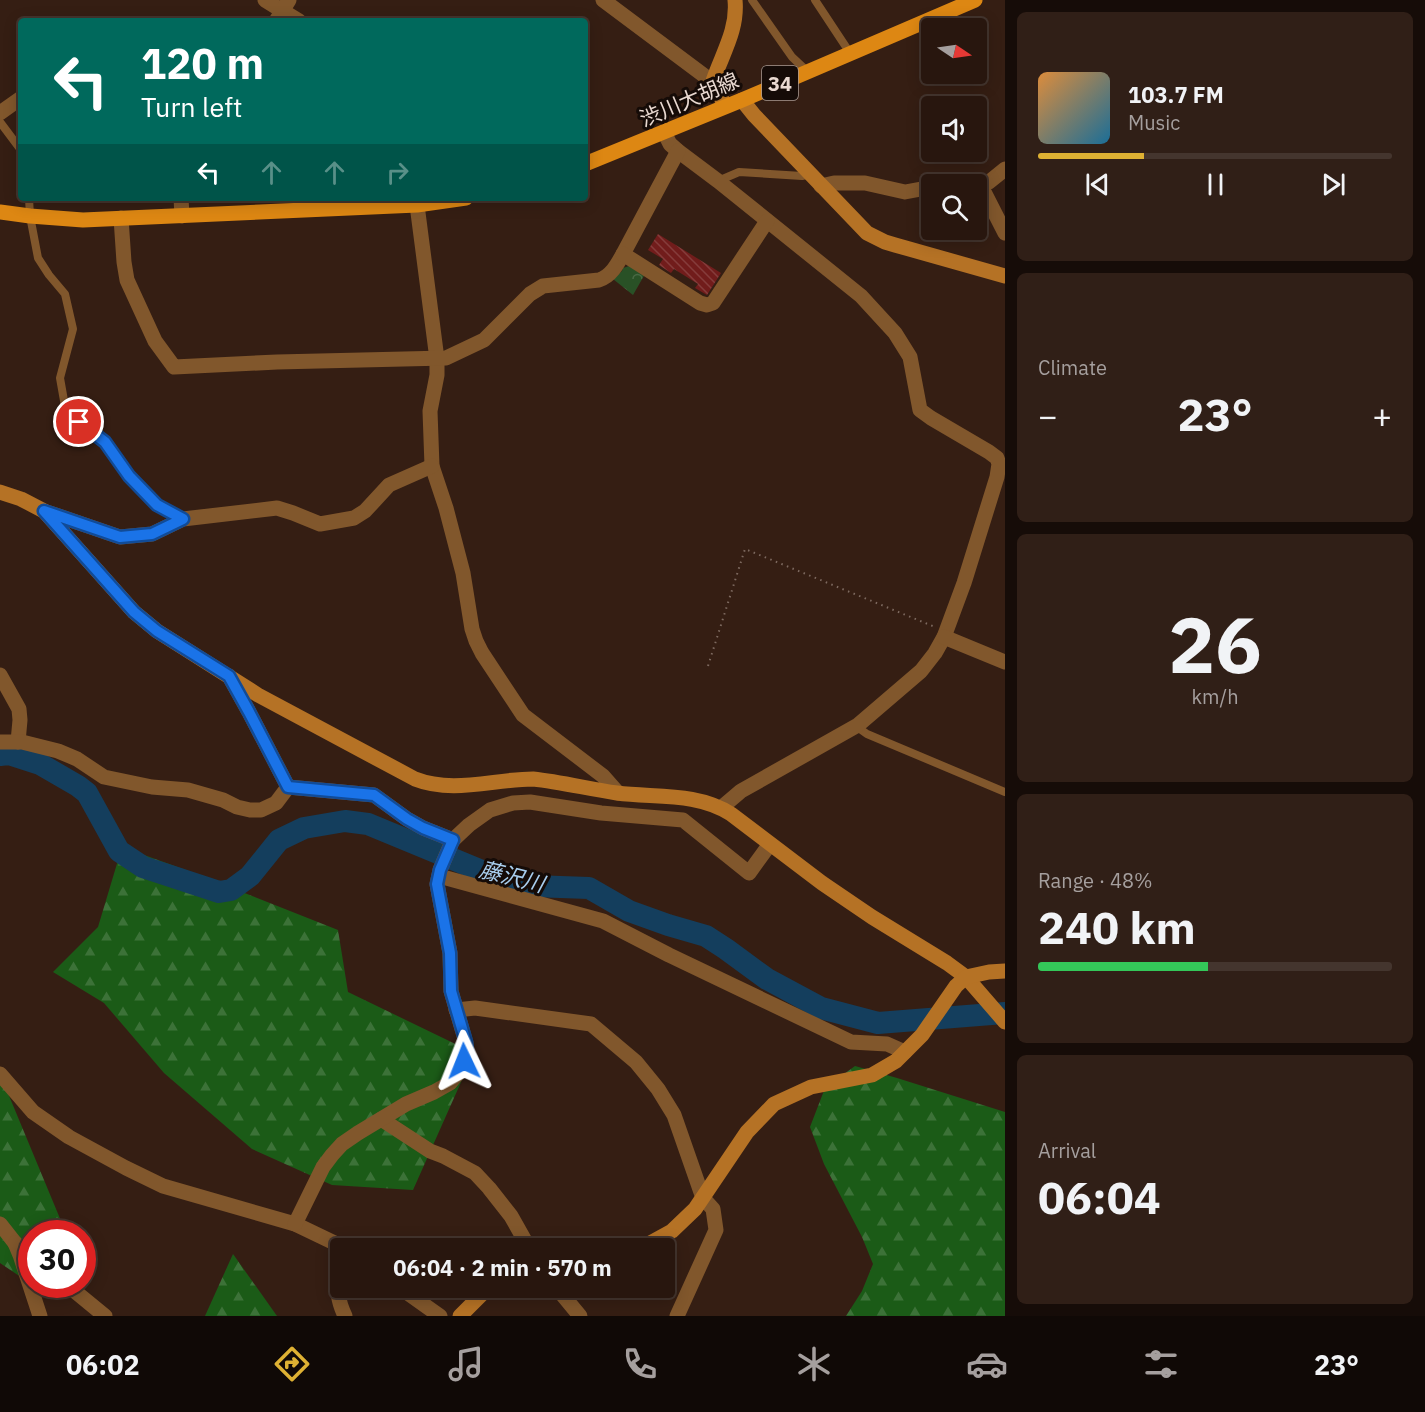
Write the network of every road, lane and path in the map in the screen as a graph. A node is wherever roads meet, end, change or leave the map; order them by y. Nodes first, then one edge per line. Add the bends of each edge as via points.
1 (266, 0) edge
2 (603, 0) edge
3 (735, 0) edge
4 (752, 0) edge
5 (815, 0) edge
6 (975, 0) edge
7 (282, 11) edge
8 (850, 53) junction
9 (807, 72) junction
10 (713, 81) junction
11 (18, 100) edge
12 (742, 100) junction
13 (724, 106) junction
14 (0, 113) edge
15 (0, 122) edge
16 (664, 132) junction
17 (18, 146) edge
18 (678, 151) junction
19 (588, 163) edge
20 (1005, 169) edge
21 (810, 174) junction
22 (718, 181) junction
23 (987, 182) edge
24 (821, 186) junction
25 (921, 189) edge
26 (987, 200) edge
27 (29, 201) edge
28 (181, 201) edge
29 (442, 201) edge
30 (417, 204) junction
31 (0, 212) edge
32 (30, 216) junction
33 (182, 216) junction
34 (121, 218) junction
35 (767, 221) junction
36 (1005, 233) edge
37 (623, 254) junction
38 (1005, 276) edge
39 (437, 359) junction
40 (432, 466) junction
41 (0, 492) edge
42 (44, 511) junction
43 (183, 519) junction
44 (945, 634) junction
45 (1005, 662) edge
46 (708, 666) dead end
47 (0, 675) edge
48 (229, 676) junction
49 (858, 724) junction
50 (0, 742) edge
51 (18, 742) junction
52 (288, 787) junction
53 (1005, 792) edge
54 (618, 793) junction
55 (721, 807) junction
56 (452, 842) junction
57 (770, 844) junction
58 (440, 873) junction
59 (1005, 970) edge
60 (966, 977) junction
61 (456, 1010) junction
62 (1005, 1022) edge
63 (905, 1052) junction
64 (0, 1074) edge
65 (381, 1119) junction
66 (703, 1198) junction
67 (0, 1224) edge
68 (295, 1224) junction
69 (523, 1238) edge
70 (660, 1238) edge
71 (330, 1241) edge
72 (15, 1243) junction
73 (18, 1245) edge
74 (83, 1298) edge
75 (338, 1298) edge
76 (415, 1298) edge
77 (478, 1298) edge
78 (565, 1298) edge
79 (40, 1316) edge
80 (105, 1316) edge
81 (345, 1316) edge
82 (440, 1316) edge
83 (460, 1316) edge
84 (580, 1316) edge
85 (677, 1316) edge

1 - 7 street
2 - 10 street
3 - 10 street via 731,37
4 - 9 lane
5 - 8 lane
6 - 8 main road, 渋川大胡線 / 34
8 - 9 main road, 渋川大胡線 / 34
9 - 12 main road, 渋川大胡線 / 34
10 - 13 street
11 - 14 street
12 - 13 main road, 渋川大胡線 / 34
12 - 21 street
13 - 16 main road, 渋川大胡線 / 34
15 - 17 lane
16 - 18 street
16 - 19 main road, 渋川大胡線 / 34
18 - 22 street
18 - 37 street
20 - 23 street
21 - 22 lane via 739,172
21 - 24 street
22 - 35 street
24 - 25 street via 865,183 905,192
24 - 38 street via 875,238
26 - 36 street
27 - 32 lane
28 - 33 street
29 - 30 main road
30 - 33 main road
30 - 39 street
31 - 32 main road
32 - 34 main road
32 - 43 lane via 38,258 65,294 73,329 60,378 66,412 105,442 129,476 157,505
33 - 34 main road
34 - 39 street via 127,280 155,341 174,367
35 - 37 street via 717,299 707,305
35 - 44 street via 861,296 895,333 910,357 920,410 997,458 997,477
37 - 39 street via 603,279 543,286 484,340
39 - 40 street via 430,411
40 - 43 street via 389,485 354,518 320,524 277,508
40 - 54 street via 463,573 472,629 482,653 523,715 603,776
41 - 42 street
42 - 43 street via 120,537 152,534
42 - 48 street via 134,612
44 - 45 street
44 - 46 path via 745,549
44 - 49 street via 921,671
47 - 51 street via 18,709
48 - 52 street
48 - 54 street via 424,782 441,786 533,779
49 - 53 lane via 867,734
49 - 55 street via 741,791
50 - 51 street
51 - 52 street via 58,751 104,777 188,790 250,810 276,803
52 - 56 street via 374,795 407,819
54 - 55 street via 686,798
55 - 57 street
56 - 57 street via 490,810 530,802 683,820 748,873
56 - 58 street
57 - 60 street via 822,883
58 - 61 street via 437,884
58 - 63 street via 603,921 851,1042 887,1044
59 - 60 street
60 - 62 street
60 - 63 street
61 - 65 street via 467,1051 459,1072 450,1083
61 - 66 street via 474,1008 591,1024 636,1062 658,1089 674,1115
63 - 66 street via 872,1075 811,1087 774,1104 747,1132
64 - 68 street via 33,1112 126,1168 163,1186
65 - 68 street via 358,1132 332,1155
65 - 69 street via 430,1151 475,1173 511,1216
66 - 70 street via 672,1232
66 - 85 street via 713,1209 716,1230
67 - 72 street
68 - 71 street
72 - 73 street
72 - 79 street
74 - 80 street
75 - 81 street
76 - 82 street
77 - 83 street
78 - 84 street

